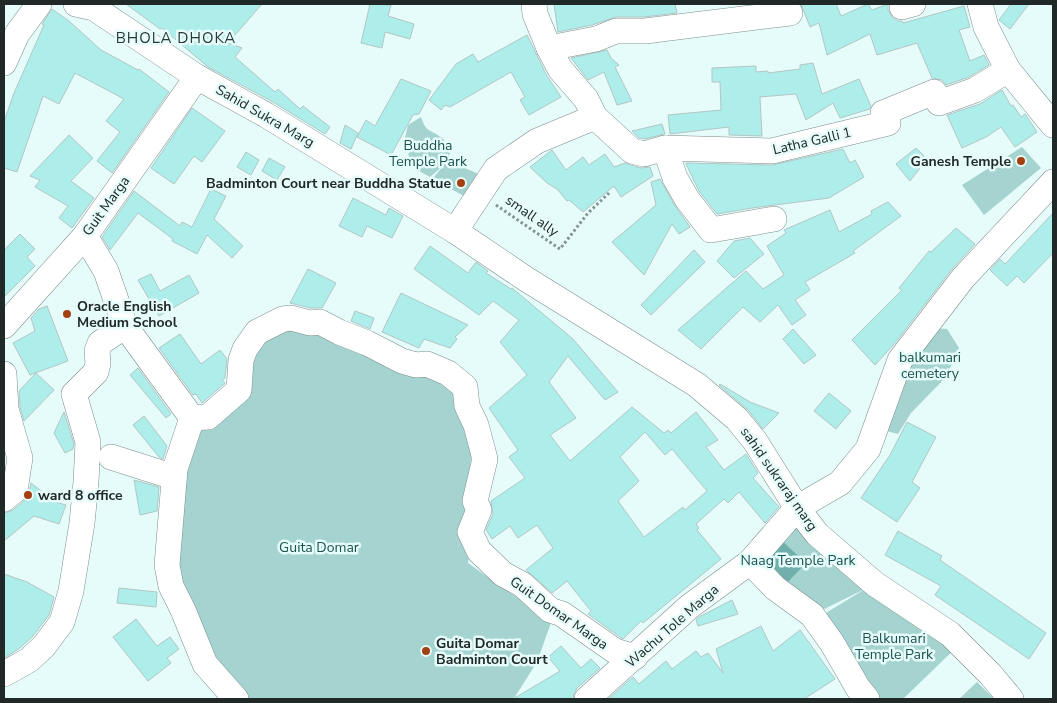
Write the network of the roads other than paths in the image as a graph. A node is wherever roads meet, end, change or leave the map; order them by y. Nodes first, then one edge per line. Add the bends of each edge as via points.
1 (39, 4) edge
2 (534, 4) edge
3 (980, 4) edge
4 (87, 5) edge
5 (790, 13) dead end
6 (549, 48) junction
7 (4, 63) edge
8 (1008, 70) junction
9 (198, 77) junction
10 (595, 116) junction
11 (1053, 125) edge
12 (666, 148) junction
13 (1053, 182) edge
14 (774, 220) dead end
15 (455, 231) junction
16 (85, 236) junction
17 (4, 326) edge
18 (125, 326) junction
19 (4, 374) edge
20 (192, 418) junction
21 (111, 457) dead end
22 (174, 477) junction
23 (4, 499) edge
24 (797, 508) junction
25 (750, 562) junction
26 (635, 658) junction
27 (4, 674) edge
28 (861, 696) edge
29 (236, 699) edge
30 (587, 699) edge
31 (1011, 699) edge

1 - 7 street via 17,34
2 - 6 street, Latha Galli 1
3 - 8 street via 986,27
4 - 9 street, Sahid Sukra Marg
5 - 6 street via 616,32
6 - 10 street, Latha Galli 1 via 560,69 586,99
8 - 11 street
8 - 12 street, Latha Galli 1 via 975,90 939,103 934,92 883,112 888,123 772,151
9 - 15 street, Sahid Sukra Marg
9 - 16 street, Guit Marga
10 - 12 street, Latha Galli 1 via 632,151 644,154
10 - 15 street via 537,141 496,169
12 - 14 street via 675,178 708,234
13 - 24 street, Wachu Tole Marga via 963,278 900,360 868,449 840,482
15 - 24 street, sahid sukraraj marg via 697,385 737,419 755,441
16 - 17 street, Guit Marga
16 - 18 street via 106,271
18 - 20 street
18 - 27 street via 100,343 96,372 74,394 88,442 86,482 71,591 62,622 29,660
19 - 23 street via 6,409 20,458 15,490
20 - 22 street
20 - 26 street, Guit Domar Marga via 208,417 239,390 245,349 257,332 283,319 320,322 402,362 427,364 448,373 465,388 467,406 485,459 475,501 479,510 470,532 478,551 550,610 562,614 614,651
21 - 22 street
22 - 29 street via 168,565 171,586 205,664
24 - 25 street, Wachu Tole Marga
24 - 31 street, sahid sukraraj marg via 817,534 875,584 950,634
25 - 26 street, Wachu Tole Marga via 690,606
25 - 28 street via 775,588 812,615 832,643
26 - 30 street, Wachu Tole Marga

